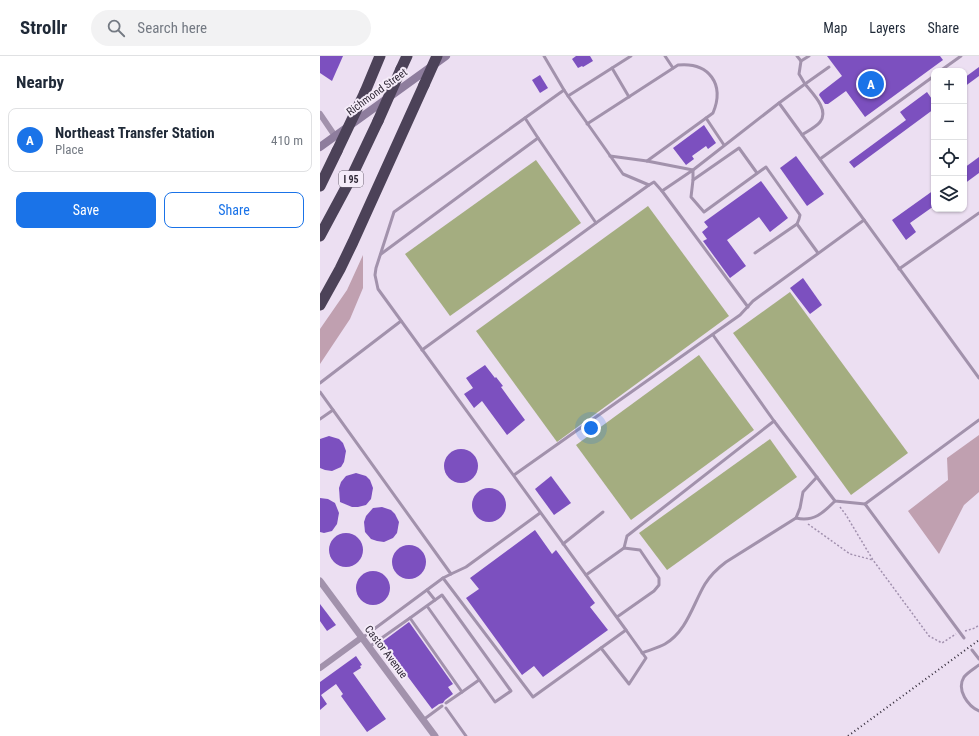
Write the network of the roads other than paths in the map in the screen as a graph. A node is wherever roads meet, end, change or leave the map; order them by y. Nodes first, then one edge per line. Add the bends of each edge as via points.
1 (380, 56) edge
2 (407, 56) edge
3 (437, 56) edge
4 (446, 56) edge
5 (544, 56) edge
6 (630, 56) edge
7 (665, 56) edge
8 (797, 56) edge
9 (809, 56) edge
10 (961, 56) edge
11 (801, 62) junction
12 (829, 67) dead end
13 (612, 68) junction
14 (673, 68) junction
15 (944, 68) edge
16 (931, 78) edge
17 (805, 84) junction
18 (564, 90) junction
19 (568, 96) junction
20 (629, 97) junction
21 (779, 104) junction
22 (320, 114) edge
23 (525, 118) junction
24 (706, 118) junction
25 (587, 124) junction
26 (802, 135) junction
27 (335, 136) junction
28 (538, 138) junction
29 (724, 145) junction
30 (320, 147) edge
31 (610, 156) junction
32 (820, 159) junction
33 (647, 161) junction
34 (692, 170) junction
35 (757, 173) junction
36 (693, 180) junction
37 (649, 185) junction
38 (320, 186) edge
39 (662, 191) junction
40 (979, 213) edge
41 (864, 220) junction
42 (596, 224) junction
43 (797, 224) junction
44 (320, 236) edge
45 (755, 253) dead end
46 (818, 253) junction
47 (381, 254) junction
48 (899, 268) junction
49 (320, 305) edge
50 (748, 307) junction
51 (401, 320) junction
52 (712, 335) junction
53 (422, 350) junction
54 (979, 378) edge
55 (320, 382) edge
56 (320, 392) edge
57 (333, 410) junction
58 (320, 419) edge
59 (979, 420) edge
60 (774, 422) junction
61 (514, 475) junction
62 (817, 477) junction
63 (835, 501) junction
64 (865, 504) junction
65 (540, 512) junction
66 (603, 512) dead end
67 (796, 518) junction
68 (564, 544) junction
69 (624, 548) junction
70 (451, 574) junction
71 (586, 575) junction
72 (443, 578) junction
73 (320, 581) edge
74 (427, 590) junction
75 (435, 600) junction
76 (427, 606) junction
77 (617, 617) junction
78 (410, 618) junction
79 (626, 630) junction
80 (361, 638) junction
81 (964, 638) dead end
82 (369, 647) junction
83 (601, 648) junction
84 (972, 650) dead end
85 (642, 653) junction
86 (978, 657) edge
87 (979, 665) edge
88 (320, 668) edge
89 (479, 680) junction
90 (462, 692) junction
91 (446, 703) dead end
92 (442, 706) dead end
93 (446, 708) dead end
94 (979, 711) edge
95 (423, 720) junction
96 (435, 736) edge
97 (466, 736) edge

1 - 38 highway, I 95, bridge
2 - 44 highway, I 95, bridge via 350,180
3 - 49 highway, bridge via 350,249
4 - 27 main road, Richmond Street
5 - 18 lane
6 - 13 lane
7 - 14 lane
8 - 11 lane
9 - 11 lane
10 - 15 lane
11 - 17 lane via 799,74
12 - 17 lane
13 - 19 lane
13 - 20 lane
14 - 20 lane
14 - 24 lane via 689,64 700,67 709,73 715,82 718,92 717,103 713,113
16 - 32 lane
17 - 21 lane
17 - 26 lane via 823,113 820,123
18 - 19 lane
18 - 23 lane
19 - 25 lane
20 - 25 lane
21 - 26 lane
21 - 29 lane
22 - 27 street
23 - 28 lane
23 - 47 lane via 394,212
24 - 29 lane
24 - 33 lane
25 - 31 lane
26 - 32 lane
27 - 30 main road, Richmond Street
28 - 42 lane
28 - 47 lane
29 - 34 lane
31 - 33 lane
31 - 37 lane via 623,174
32 - 41 lane
33 - 34 lane
34 - 36 lane
34 - 39 lane
35 - 36 lane via 739,148
35 - 36 lane via 704,212 691,197
35 - 43 lane via 766,167 800,215
37 - 39 lane via 654,182
37 - 42 lane
39 - 50 lane
40 - 48 lane
41 - 46 lane
41 - 48 lane
42 - 53 lane
43 - 45 lane
43 - 46 lane
46 - 50 lane
47 - 51 lane via 376,268 378,289
48 - 54 lane
50 - 52 lane
51 - 53 lane
51 - 55 lane
52 - 60 lane
52 - 61 lane
53 - 61 lane
56 - 57 lane
57 - 58 lane
57 - 70 lane
59 - 64 lane
60 - 62 lane
60 - 69 lane via 627,536
61 - 65 lane
62 - 63 lane
62 - 67 lane via 803,492
63 - 64 lane
63 - 67 lane via 816,518
64 - 81 lane
65 - 68 lane
65 - 70 lane via 466,567
66 - 68 lane
67 - 85 lane via 726,562 705,584 688,619 678,633 664,644
68 - 71 lane
69 - 71 lane
69 - 77 lane via 640,550 659,581 654,591
70 - 72 lane
71 - 77 lane
72 - 74 lane
72 - 83 lane via 533,697
73 - 80 street, Castor Avenue
74 - 75 lane
74 - 80 lane
75 - 76 lane
75 - 89 lane via 442,595 511,691 495,702
76 - 78 lane
76 - 89 lane
77 - 79 lane
78 - 82 lane
78 - 90 lane
79 - 83 lane
79 - 85 lane
80 - 82 street, Castor Avenue
80 - 88 street
82 - 95 street, Castor Avenue
83 - 85 lane via 629,684 646,658
84 - 86 lane
87 - 94 lane via 964,677 962,685 966,700
89 - 90 lane
90 - 91 lane
92 - 95 lane
93 - 97 lane
95 - 96 street, Castor Avenue

